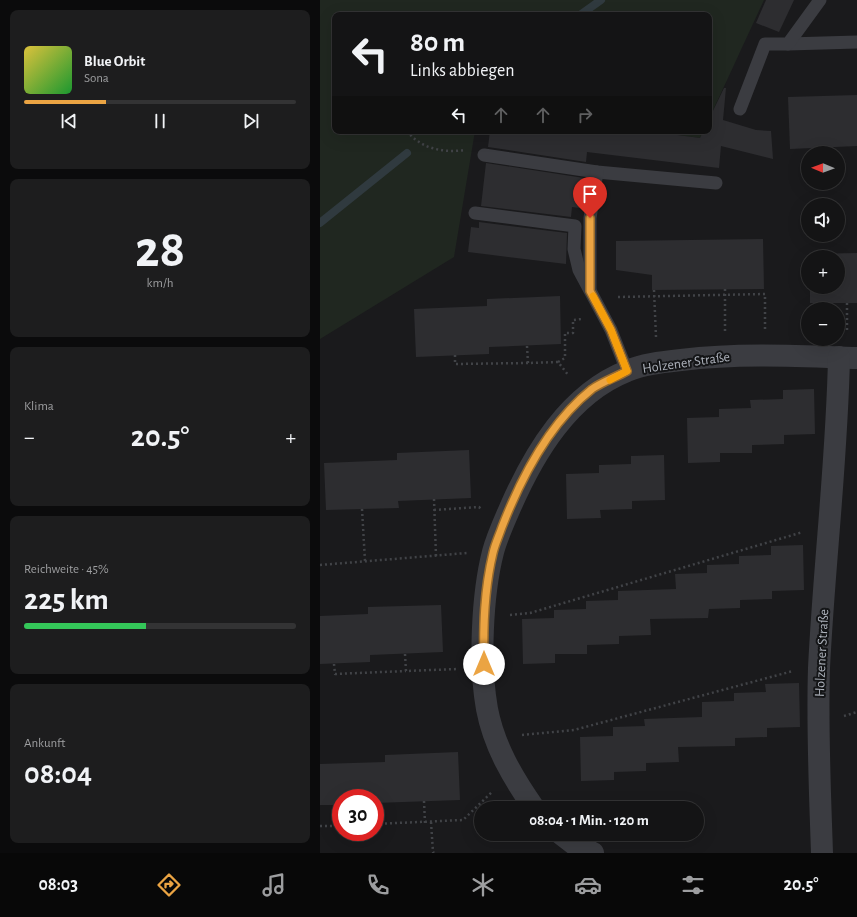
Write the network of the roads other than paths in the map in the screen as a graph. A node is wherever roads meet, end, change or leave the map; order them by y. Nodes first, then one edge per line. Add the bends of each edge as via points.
1 (820, 0) edge
2 (857, 42) edge
3 (788, 44) junction
4 (740, 109) dead end
5 (484, 155) road end
6 (597, 172) junction
7 (716, 183) dead end
8 (475, 213) dead end
9 (592, 294) junction
10 (848, 351) edge
11 (627, 371) junction
12 (529, 801) edge
13 (570, 841) edge
14 (593, 853) edge
15 (822, 853) edge

1 - 3 lane
2 - 3 lane
3 - 4 lane via 765,44
5 - 6 lane
6 - 7 lane
6 - 9 lane via 590,218
8 - 9 lane via 575,226 574,249 579,270
9 - 11 lane
10 - 11 street, Holzener Straße via 727,355 658,363
10 - 15 street, Holzener Straße via 836,441 819,669
11 - 12 street, Holzener Straße via 593,389 561,420 519,488 493,551 486,586 484,618 484,680 487,710 495,738 514,780
13 - 14 street

